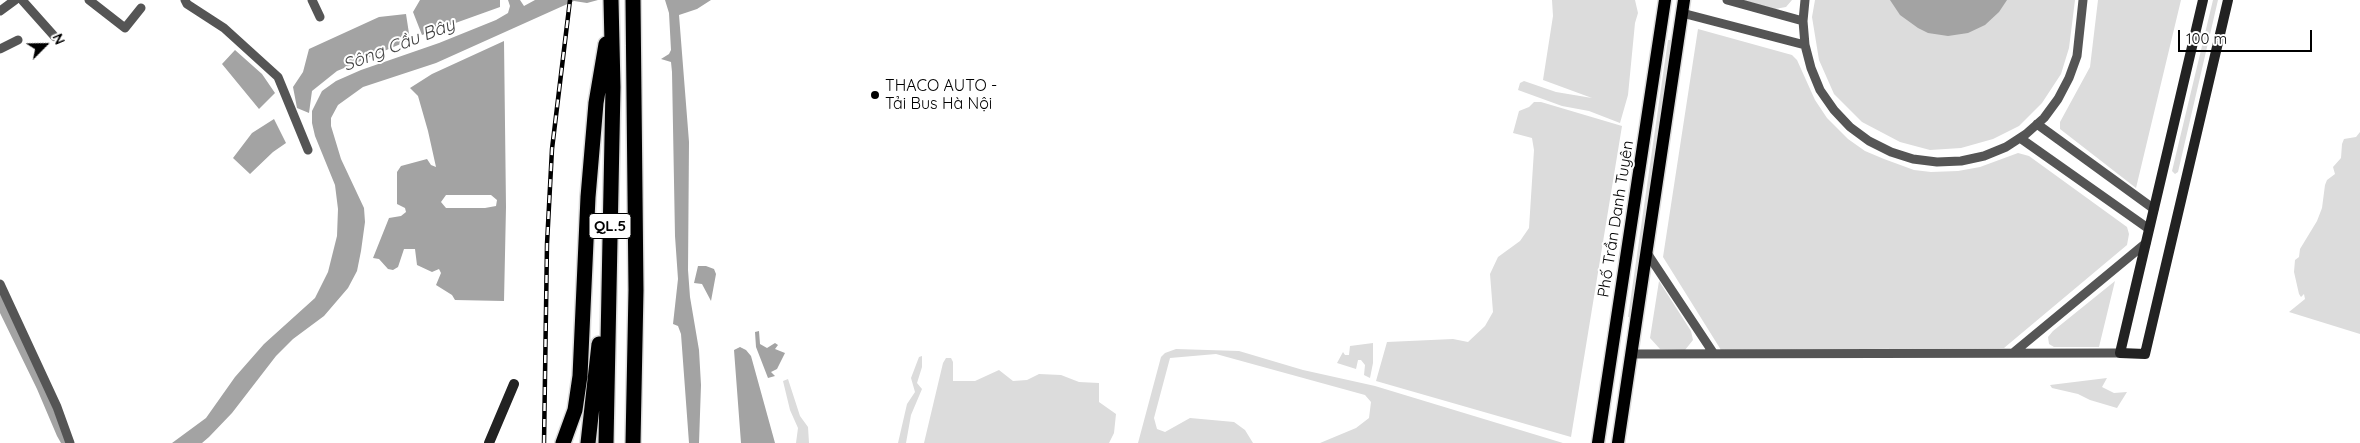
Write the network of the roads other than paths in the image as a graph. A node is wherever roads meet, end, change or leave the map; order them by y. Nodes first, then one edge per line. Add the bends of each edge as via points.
1 (15, 0) edge
2 (22, 0) edge
3 (89, 0) edge
4 (185, 0) edge
5 (312, 0) edge
6 (1665, 0) edge
7 (1727, 0) edge
8 (1805, 0) edge
9 (2083, 0) edge
10 (2203, 0) edge
11 (2228, 0) edge
12 (1681, 4) edge
13 (611, 5) edge
14 (633, 5) edge
15 (141, 8) dead end
16 (0, 11) edge
17 (320, 17) dead end
18 (1803, 21) junction
19 (55, 38) dead end
20 (18, 40) dead end
21 (1805, 45) junction
22 (0, 49) edge
23 (2037, 124) junction
24 (2020, 138) junction
25 (308, 150) dead end
26 (2154, 209) junction
27 (2149, 230) junction
28 (2146, 243) junction
29 (1647, 253) junction
30 (608, 274) junction
31 (0, 284) edge
32 (1612, 352) junction
33 (2013, 353) junction
34 (2120, 353) junction
35 (1632, 354) junction
36 (1714, 354) junction
37 (514, 384) dead end
38 (70, 443) edge
39 (489, 443) edge
40 (563, 443) edge
41 (588, 443) edge
42 (606, 443) edge
43 (633, 443) edge
44 (1598, 443) edge
45 (1618, 443) edge

1 - 16 street
2 - 19 street
3 - 15 street via 125,28
4 - 25 street via 224,28 278,77
5 - 17 street
6 - 32 main road, Phố Trần Danh Tuyên
7 - 18 street
8 - 18 street
9 - 23 street via 2077,56 2069,78 2058,99
10 - 26 main road
11 - 34 main road via 2145,354
12 - 21 street
12 - 29 main road
13 - 30 highway, QL.5 via 613,87
13 - 40 highway via 596,103 588,197 582,351 575,410
14 - 43 highway, QL.5 via 636,290
18 - 21 street
20 - 22 street
21 - 24 street via 1817,83 1834,110 1850,127 1891,152 1929,161 1961,161 1984,156
23 - 24 street
23 - 26 street
24 - 27 street
26 - 27 main road
27 - 28 main road
28 - 33 street
28 - 34 main road
29 - 35 main road
29 - 36 street
30 - 41 highway
30 - 42 highway, QL.5
31 - 38 street via 57,407
32 - 35 main road
32 - 44 main road, Phố Trần Danh Tuyên
33 - 34 street
33 - 36 street
35 - 36 street
35 - 45 main road
37 - 39 main road

